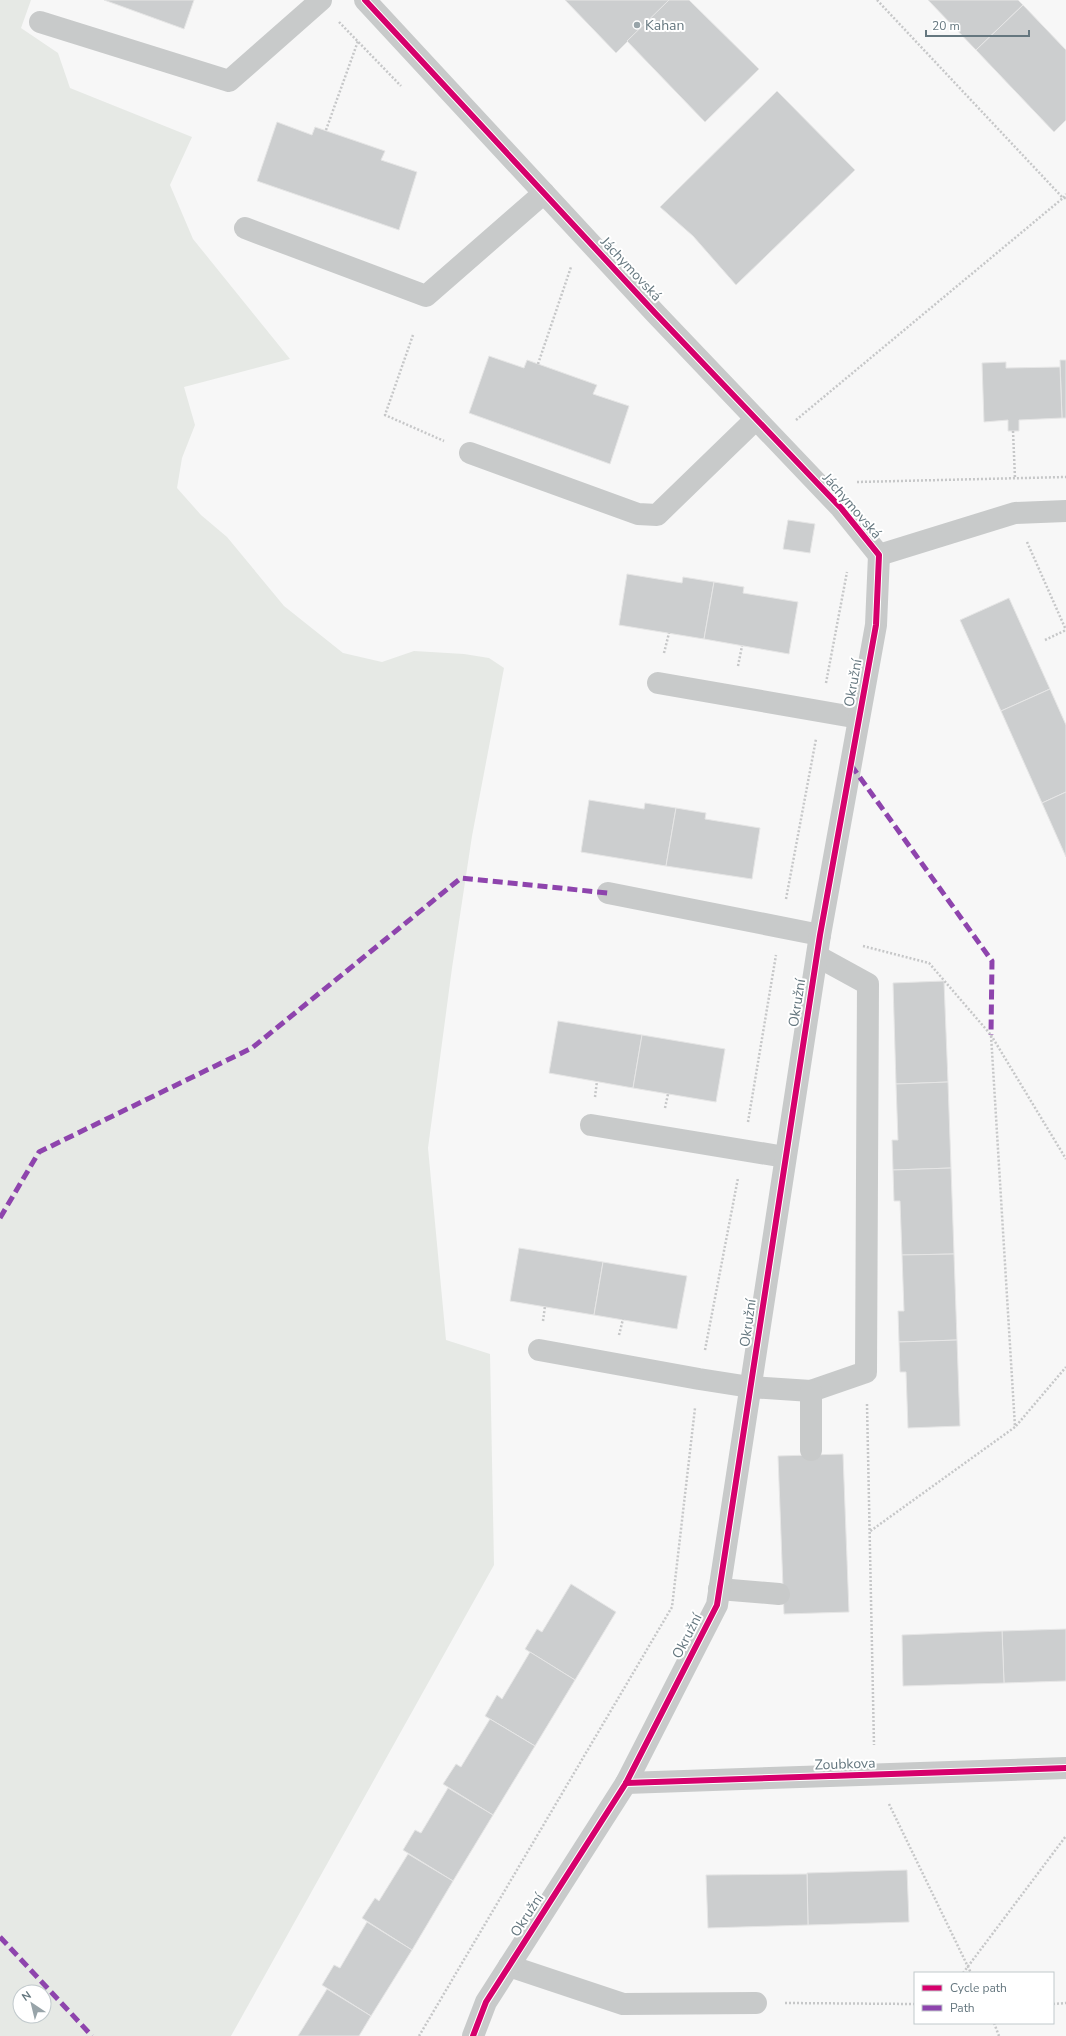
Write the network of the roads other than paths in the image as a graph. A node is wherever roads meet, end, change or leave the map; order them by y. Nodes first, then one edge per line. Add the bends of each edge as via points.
1 (365, 0) edge
2 (320, 1) edge
3 (40, 22) dead end
4 (544, 193) junction
5 (245, 228) dead end
6 (756, 419) junction
7 (470, 453) road end
8 (1066, 511) edge
9 (879, 555) junction
10 (658, 683) dead end
11 (859, 718) junction
12 (608, 893) dead end
13 (820, 935) junction
14 (817, 956) junction
15 (590, 1125) dead end
16 (785, 1157) junction
17 (539, 1350) dead end
18 (750, 1387) junction
19 (811, 1391) junction
20 (811, 1450) dead end
21 (720, 1589) junction
22 (779, 1594) dead end
23 (1066, 1768) edge
24 (626, 1783) junction
25 (509, 1966) junction
26 (756, 2003) road end
27 (473, 2036) edge

1 - 4 street, Jáchymovská
2 - 3 street via 230,81
4 - 5 street via 426,296
4 - 6 street, Jáchymovská
6 - 7 street via 657,515 638,514
6 - 9 street, Jáchymovská via 841,508
8 - 9 street via 1015,513
9 - 11 street, Okružní via 876,625
10 - 11 street
11 - 13 street, Okružní
12 - 13 street
13 - 14 street, Okružní
14 - 16 street, Okružní
14 - 19 street via 868,984 866,1372
15 - 16 street
16 - 18 street, Okružní
17 - 18 street
18 - 19 street
18 - 21 street, Okružní
19 - 20 street
21 - 22 street
21 - 24 street, Okružní via 717,1605
23 - 24 street, Zoubkova
24 - 25 street, Okružní
25 - 26 street via 623,2004
25 - 27 street, Okružní via 486,2002

